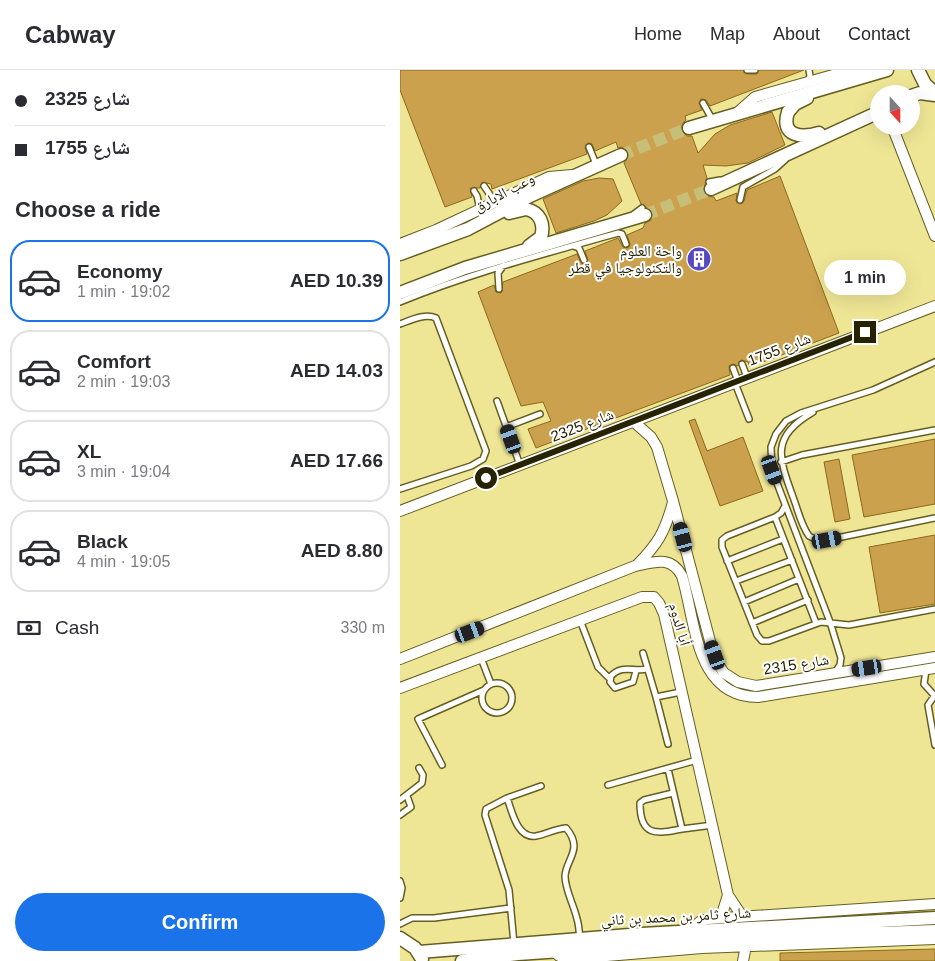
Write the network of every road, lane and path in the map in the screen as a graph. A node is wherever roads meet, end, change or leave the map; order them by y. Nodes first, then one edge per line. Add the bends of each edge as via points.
1 (747, 70) edge
2 (755, 70) edge
3 (809, 70) edge
4 (822, 70) edge
5 (887, 70) edge
6 (918, 70) edge
7 (865, 72) edge
8 (832, 81) junction
9 (806, 83) junction
10 (920, 93) edge
11 (935, 94) edge
12 (703, 103) dead end
13 (737, 112) junction
14 (870, 117) edge
15 (847, 125) junction
16 (698, 126) joint
17 (896, 135) edge
18 (589, 147) dead end
19 (793, 150) junction
20 (619, 158) tunnel mouth
21 (596, 164) junction
22 (572, 176) junction
23 (710, 185) tunnel mouth
24 (484, 186) dead end
25 (474, 191) dead end
26 (740, 200) dead end
27 (495, 202) junction
28 (480, 210) junction
29 (644, 211) tunnel mouth
30 (468, 229) junction
31 (935, 236) edge
32 (400, 244) edge
33 (626, 244) dead end
34 (572, 245) junction
35 (400, 254) edge
36 (513, 254) junction
37 (584, 260) dead end
38 (505, 265) junction
39 (500, 288) dead end
40 (400, 293) edge
41 (400, 302) edge
42 (935, 306) edge
43 (400, 324) edge
44 (935, 362) edge
45 (742, 364) dead end
46 (732, 368) dead end
47 (740, 380) junction
48 (497, 401) dead end
49 (818, 409) junction
50 (540, 414) dead end
51 (749, 419) dead end
52 (634, 422) junction
53 (506, 427) junction
54 (935, 430) edge
55 (781, 462) junction
56 (520, 464) junction
57 (400, 489) edge
58 (673, 501) junction
59 (786, 506) junction
60 (400, 510) edge
61 (775, 517) junction
62 (935, 518) edge
63 (784, 538) junction
64 (792, 560) junction
65 (727, 561) junction
66 (635, 566) junction
67 (799, 579) junction
68 (736, 581) junction
69 (808, 600) junction
70 (744, 602) junction
71 (935, 609) edge
72 (580, 620) junction
73 (830, 622) junction
74 (752, 623) junction
75 (816, 623) junction
76 (643, 653) dead end
77 (481, 657) junction
78 (935, 657) edge
79 (400, 659) edge
80 (647, 669) junction
81 (930, 669) edge
82 (636, 671) junction
83 (834, 673) junction
84 (610, 679) junction
85 (491, 684) junction
86 (400, 688) edge
87 (484, 690) junction
88 (682, 691) junction
89 (935, 695) edge
90 (656, 697) junction
91 (668, 744) dead end
92 (935, 744) edge
93 (698, 760) junction
94 (442, 764) dead end
95 (420, 768) dead end
96 (668, 769) junction
97 (608, 785) dead end
98 (541, 786) dead end
99 (673, 793) junction
100 (407, 796) junction
101 (507, 798) junction
102 (400, 800) edge
103 (401, 813) edge
104 (712, 825) junction
105 (682, 830) junction
106 (400, 881) edge
107 (728, 895) junction
108 (400, 898) edge
109 (935, 904) edge
110 (511, 908) junction
111 (874, 908) junction
112 (742, 916) junction
113 (721, 918) junction
114 (935, 918) edge
115 (876, 921) junction
116 (400, 924) edge
117 (935, 931) edge
118 (687, 932) junction
119 (401, 937) edge
120 (580, 938) junction
121 (935, 940) edge
122 (514, 944) junction
123 (746, 946) junction
124 (554, 951) junction
125 (421, 956) edge
126 (625, 958) edge
127 (475, 959) edge
128 (600, 959) edge
129 (462, 961) edge
130 (743, 961) edge

1 - 2 lane
3 - 9 lane via 810,79
4 - 8 lane
5 - 7 street
6 - 11 street
7 - 8 street
8 - 9 street
8 - 13 street
8 - 15 street via 795,104 788,112 784,127 804,136
9 - 13 street via 755,98
10 - 11 street
12 - 16 lane
13 - 16 street
14 - 15 street
15 - 19 street
17 - 31 street
18 - 21 lane
19 - 23 street via 729,182
19 - 26 lane via 775,169 743,186
20 - 21 street, وعب الابارق
21 - 22 street, وعب الابارق
22 - 27 street via 549,177
22 - 30 street, وعب الابارق
24 - 27 lane
25 - 28 lane
27 - 28 street
28 - 32 street
29 - 36 street via 623,222
30 - 35 street, وعب الابارق
30 - 36 street via 522,209 533,211 542,221 541,237 536,243
33 - 34 lane via 622,234 618,233
34 - 37 lane via 579,248
34 - 38 lane
36 - 40 street
38 - 39 lane via 498,274
38 - 41 lane via 448,282
42 - 47 street, شارع 1755
43 - 57 lane via 421,317 436,318 486,451 483,459 471,466
44 - 49 lane via 873,390
45 - 47 lane
46 - 47 lane
47 - 51 lane
47 - 52 street, شارع 1755
48 - 53 lane
49 - 55 lane via 788,430 780,446
49 - 59 lane via 786,421 772,441 770,462
50 - 53 lane
52 - 56 street, شارع 2325
52 - 58 street, شارع 2315 via 653,440
53 - 56 lane
54 - 55 lane via 802,455
55 - 62 lane via 805,528 816,540
56 - 60 street, شارع 2325
58 - 66 street, شارع 2315 via 657,544
58 - 83 street, شارع 2315 via 711,645 724,673 738,682 756,686
59 - 61 lane
59 - 73 lane
61 - 63 lane
61 - 65 lane via 724,538 721,544
63 - 64 lane
63 - 65 lane
64 - 67 lane
64 - 68 lane
65 - 68 lane
66 - 79 street, شارع 2315
66 - 81 street, شارع 2315 via 664,561 676,566 682,576 709,671 719,685 731,692 758,697
67 - 69 lane
67 - 70 lane
68 - 70 lane
69 - 74 lane
69 - 75 lane
70 - 74 lane
71 - 73 lane via 849,625
72 - 77 street, أبا الدوم
72 - 84 lane via 600,671
72 - 88 street, أبا الدوم via 642,597 654,597 664,614
73 - 75 lane
73 - 83 lane via 841,658
74 - 75 lane via 759,639 765,642
76 - 80 lane
77 - 85 lane
77 - 86 street, أبا الدوم
78 - 83 street, شارع 2315
80 - 82 lane
80 - 90 lane
81 - 89 lane via 923,677 924,684
82 - 84 lane via 629,667 621,669
82 - 84 lane via 633,682 624,686 615,688
85 - 87 lane
85 - 87 lane via 498,683 512,694 508,710 495,714 486,710
87 - 94 lane via 418,719
88 - 90 lane
88 - 93 street, أبا الدوم
89 - 92 lane via 928,705
90 - 91 lane
93 - 96 lane
93 - 104 street, أبا الدوم
95 - 100 lane via 422,783
96 - 97 lane
96 - 99 lane
98 - 101 lane
99 - 105 lane
99 - 105 lane via 644,800 640,809 650,832
100 - 102 lane
100 - 103 lane via 411,807
101 - 110 lane via 486,810 485,815 509,890
101 - 120 lane via 524,833 536,836 552,829 566,828 574,840 565,874
104 - 105 lane
104 - 107 street, أبا الدوم
106 - 108 lane
107 - 112 street, أبا الدوم
107 - 113 street, أبا الدوم
109 - 111 street
110 - 116 lane via 412,918
110 - 122 lane
111 - 112 street
111 - 115 street
112 - 113 street
113 - 118 street via 703,920
114 - 115 street, شارع ثامر بن محمد بن ثاني
115 - 118 street, شارع ثامر بن محمد بن ثاني
117 - 124 street, شارع ثامر بن محمد بن ثاني via 747,938
118 - 120 street, شارع ثامر بن محمد بن ثاني
119 - 125 street
120 - 122 street, شارع ثامر بن محمد بن ثاني
121 - 123 street
122 - 125 street, شارع ثامر بن محمد بن ثاني
123 - 126 street
123 - 130 street
124 - 127 street, شارع ثامر بن محمد بن ثاني
124 - 128 street via 564,958
126 - 128 street
127 - 129 street, شارع ثامر بن محمد بن ثاني

